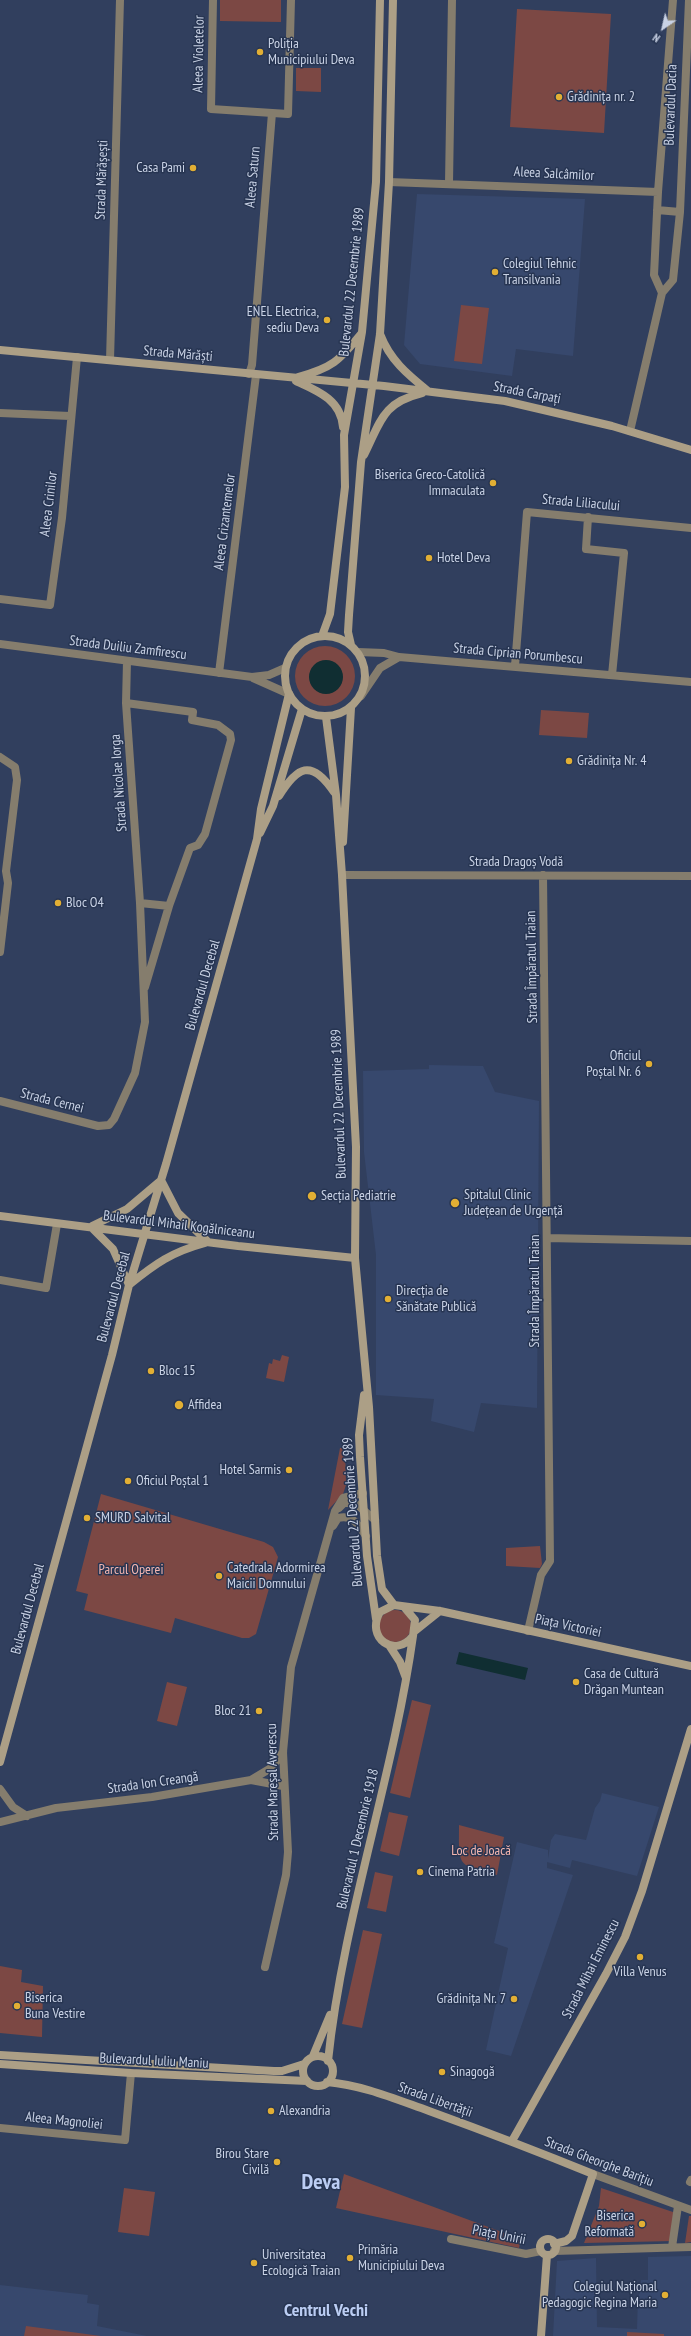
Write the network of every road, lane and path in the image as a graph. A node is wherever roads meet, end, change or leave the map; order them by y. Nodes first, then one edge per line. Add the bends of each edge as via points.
1 (120, 0) edge
2 (213, 0) edge
3 (291, 0) edge
4 (380, 0) edge
5 (393, 0) edge
6 (452, 0) edge
7 (673, 0) edge
8 (689, 0) edge
9 (272, 113) junction
10 (389, 182) junction
11 (450, 183) junction
12 (658, 192) junction
13 (658, 210) junction
14 (680, 212) junction
15 (662, 293) junction
16 (362, 332) junction
17 (380, 334) junction
18 (0, 350) edge
19 (77, 357) junction
20 (110, 360) junction
21 (253, 374) junction
22 (290, 379) junction
23 (353, 383) junction
24 (372, 385) junction
25 (429, 392) junction
26 (0, 413) edge
27 (70, 416) junction
28 (630, 431) junction
29 (344, 434) junction
30 (691, 450) edge
31 (361, 462) junction
32 (588, 517) junction
33 (691, 528) edge
34 (0, 599) edge
35 (322, 636) junction
36 (0, 644) edge
37 (350, 645) junction
38 (358, 652) junction
39 (399, 657) junction
40 (127, 660) junction
41 (515, 666) junction
42 (285, 668) junction
43 (219, 673) junction
44 (612, 675) junction
45 (252, 677) junction
46 (691, 682) edge
47 (289, 694) junction
48 (361, 696) junction
49 (126, 703) junction
50 (351, 708) junction
51 (302, 709) junction
52 (326, 717) junction
53 (0, 757) edge
54 (336, 795) junction
55 (273, 806) junction
56 (257, 839) junction
57 (342, 875) junction
58 (543, 875) junction
59 (691, 876) edge
60 (140, 903) junction
61 (169, 906) junction
62 (0, 952) edge
63 (144, 994) junction
64 (0, 1101) edge
65 (98, 1126) joint
66 (160, 1180) junction
67 (0, 1216) edge
68 (57, 1224) junction
69 (91, 1226) junction
70 (145, 1232) junction
71 (548, 1238) junction
72 (691, 1241) edge
73 (208, 1242) junction
74 (356, 1258) junction
75 (0, 1280) edge
76 (129, 1285) junction
77 (367, 1380) junction
78 (363, 1493) junction
79 (335, 1511) junction
80 (365, 1512) junction
81 (375, 1520) junction
82 (331, 1528) junction
83 (366, 1536) junction
84 (394, 1605) junction
85 (404, 1607) junction
86 (440, 1611) junction
87 (376, 1619) junction
88 (528, 1631) junction
89 (414, 1633) junction
90 (389, 1645) junction
91 (691, 1666) edge
92 (407, 1680) junction
93 (691, 1729) edge
94 (283, 1752) junction
95 (0, 1762) edge
96 (251, 1780) junction
97 (284, 1786) junction
98 (0, 1789) edge
99 (27, 1816) junction
100 (0, 1822) edge
101 (265, 1967) dead end
102 (334, 2004) junction
103 (0, 2055) edge
104 (314, 2056) junction
105 (328, 2061) junction
106 (0, 2064) edge
107 (304, 2064) junction
108 (332, 2071) junction
109 (131, 2073) junction
110 (307, 2081) junction
111 (327, 2082) junction
112 (348, 2084) junction
113 (0, 2128) edge
114 (512, 2141) junction
115 (593, 2174) junction
116 (678, 2206) junction
117 (691, 2210) edge
118 (451, 2239) dead end
119 (672, 2247) junction
120 (691, 2247) edge
121 (549, 2250) junction
122 (541, 2336) edge

1 - 20 street, Strada Mărășești
2 - 9 street, Aleea Violetelor via 211,109
3 - 9 street via 288,114
4 - 16 street, Bulevardul 22 Decembrie 1989 via 376,182
5 - 10 street, Bulevardul 22 Decembrie 1989
6 - 11 street
7 - 12 street, Bulevardul Dacia
8 - 14 street, Bulevardul Dacia
9 - 21 street, Aleea Saturn
10 - 11 street, Aleea Salcâmilor
10 - 17 street, Bulevardul 22 Decembrie 1989
11 - 12 street, Aleea Salcâmilor
12 - 13 street, Bulevardul Dacia
13 - 14 street
13 - 15 street, Bulevardul Dacia via 654,275
14 - 15 street, Bulevardul Dacia via 673,280
15 - 28 street, Bulevardul Dacia
16 - 22 street via 343,356 322,371
16 - 23 street, Bulevardul 22 Decembrie 1989
17 - 24 street, Bulevardul 22 Decembrie 1989
17 - 25 street via 395,362
18 - 19 street, Strada Mărăști
19 - 20 street, Strada Mărăști
19 - 27 street, Aleea Crinilor
20 - 21 street, Strada Mărăști
21 - 22 street, Strada Mărăști
21 - 43 street, Aleea Crizantemelor
22 - 23 street, Strada Mărăști
22 - 29 street via 332,400 341,415
23 - 24 street, Strada Carpați
23 - 29 street, Bulevardul 22 Decembrie 1989
24 - 25 street, Strada Carpați
24 - 31 street, Bulevardul 22 Decembrie 1989
25 - 28 street, Strada Carpați via 504,401
25 - 31 street via 401,399 392,406 384,415
26 - 27 street
27 - 34 street, Aleea Crinilor via 67,469 50,605
28 - 30 street, Strada Carpați
29 - 35 street, Bulevardul 22 Decembrie 1989 via 345,487 330,614
31 - 37 street, Bulevardul 22 Decembrie 1989 via 349,615
32 - 33 street, Strada Liliacului
32 - 41 street, Strada Liliacului via 527,512
32 - 44 street via 586,549 624,553
35 - 37 street via 333,636
35 - 42 street via 308,639 297,647
36 - 40 street, Strada Duiliu Zamfirescu
37 - 38 street
38 - 39 street, Strada Ciprian Porumbescu via 384,652
38 - 48 street via 366,674
39 - 41 street, Strada Ciprian Porumbescu
39 - 48 street via 380,668
40 - 43 street, Strada Duiliu Zamfirescu
40 - 49 street, Strada Nicolae Iorga
41 - 44 street, Strada Ciprian Porumbescu
42 - 45 street via 269,675
42 - 47 street via 284,677
43 - 45 street, Strada Duiliu Zamfirescu
44 - 46 street, Strada Ciprian Porumbescu
45 - 47 street
47 - 51 street
47 - 56 street, Bulevardul Decebal via 261,809
48 - 50 street
49 - 60 street, Strada Nicolae Iorga
49 - 61 street via 193,712 192,720 218,725 230,734 230,749 205,834 198,845 190,848
50 - 52 street via 344,713
50 - 57 street, Bulevardul 22 Decembrie 1989
51 - 52 street via 313,715
51 - 55 street, Bulevardul Decebal
52 - 54 street, Bulevardul 22 Decembrie 1989
53 - 62 street via 15,767 17,780
54 - 55 street via 327,781 320,776 307,770 301,771 291,777
54 - 57 street, Bulevardul 22 Decembrie 1989
55 - 56 street, Bulevardul Decebal
56 - 66 street, Bulevardul Decebal
57 - 58 street, Strada Dragoș Vodă
57 - 74 street, Bulevardul 22 Decembrie 1989 via 356,1146
58 - 59 street, Strada Dragoș Vodă
58 - 71 street, Strada Împăratul Traian
60 - 61 street
60 - 63 street, Strada Nicolae Iorga
61 - 63 street
63 - 65 street, Strada Nicolae Iorga via 145,1022 135,1073 114,1119 108,1125
64 - 65 street, Strada Cernei
66 - 69 street via 127,1209
66 - 70 street, Bulevardul Decebal
66 - 73 street via 178,1213
67 - 68 street, Bulevardul Mihail Kogălniceanu
68 - 69 street, Bulevardul Mihail Kogălniceanu
68 - 75 street via 46,1288
69 - 70 street, Bulevardul Mihail Kogălniceanu
69 - 76 street via 113,1249
70 - 73 street, Bulevardul Mihail Kogălniceanu
70 - 76 street, Bulevardul Decebal
71 - 72 street
71 - 88 street, Strada Împăratul Traian via 550,1561 541,1575
73 - 74 street, Bulevardul Mihail Kogălniceanu
73 - 76 street via 170,1255
74 - 77 street, Bulevardul 22 Decembrie 1989
76 - 95 street, Bulevardul Decebal via 112,1356
77 - 78 street, Bulevardul 22 Decembrie 1989 via 359,1435
77 - 81 street, Bulevardul 22 Decembrie 1989
78 - 79 street, Strada Mareșal Averescu via 343,1498
78 - 80 street, Bulevardul 22 Decembrie 1989
79 - 80 street via 350,1502
79 - 82 street, Strada Mareșal Averescu
80 - 81 street
80 - 83 street, Bulevardul 22 Decembrie 1989
81 - 84 street, Bulevardul 22 Decembrie 1989 via 380,1580 386,1597
82 - 83 street via 338,1518 348,1517 356,1522
82 - 94 street, Strada Mareșal Averescu via 290,1666
83 - 87 street, Bulevardul 22 Decembrie 1989
84 - 85 street, Piața Victoriei
84 - 87 street via 383,1610
85 - 86 street, Piața Victoriei
85 - 89 street via 415,1620
86 - 88 street, Piața Victoriei
86 - 89 street
87 - 90 street via 376,1632 379,1638
88 - 91 street, Piața Victoriei
89 - 90 street via 403,1645
89 - 92 street, Bulevardul 1 Decembrie 1918
90 - 92 street via 400,1662
92 - 102 street, Bulevardul 1 Decembrie 1918
93 - 114 street, Strada Mihai Eminescu via 642,1891 624,1937 610,1968
94 - 96 street via 270,1768
94 - 97 street, Strada Mareșal Averescu
96 - 97 street, Strada Ion Creangă
96 - 99 street, Strada Ion Creangă via 152,1797 56,1808
97 - 101 street, Strada Mareșal Averescu via 288,1852 286,1875
98 - 99 street via 13,1807
99 - 100 street, Strada Ion Creangă via 13,1817
102 - 104 street
102 - 105 street
103 - 107 street, Bulevardul Iuliu Maniu via 274,2072
104 - 105 street
104 - 107 street
105 - 108 street
106 - 109 street, Bulevardul Iuliu Maniu
107 - 110 street via 303,2073
108 - 111 street
108 - 112 street, Strada Libertății
109 - 110 street, Bulevardul Iuliu Maniu
109 - 113 street, Aleea Magnoliei via 125,2140
110 - 111 street via 315,2085
111 - 112 street, Strada Libertății
112 - 114 street, Strada Libertății
114 - 115 street, Strada Gheorghe Barițiu
115 - 116 street, Strada Gheorghe Barițiu
115 - 121 street via 572,2236
116 - 117 street, Strada Gheorghe Barițiu
116 - 119 street
118 - 121 street, Piața Unirii via 526,2254
119 - 120 street
119 - 121 street
121 - 122 street

